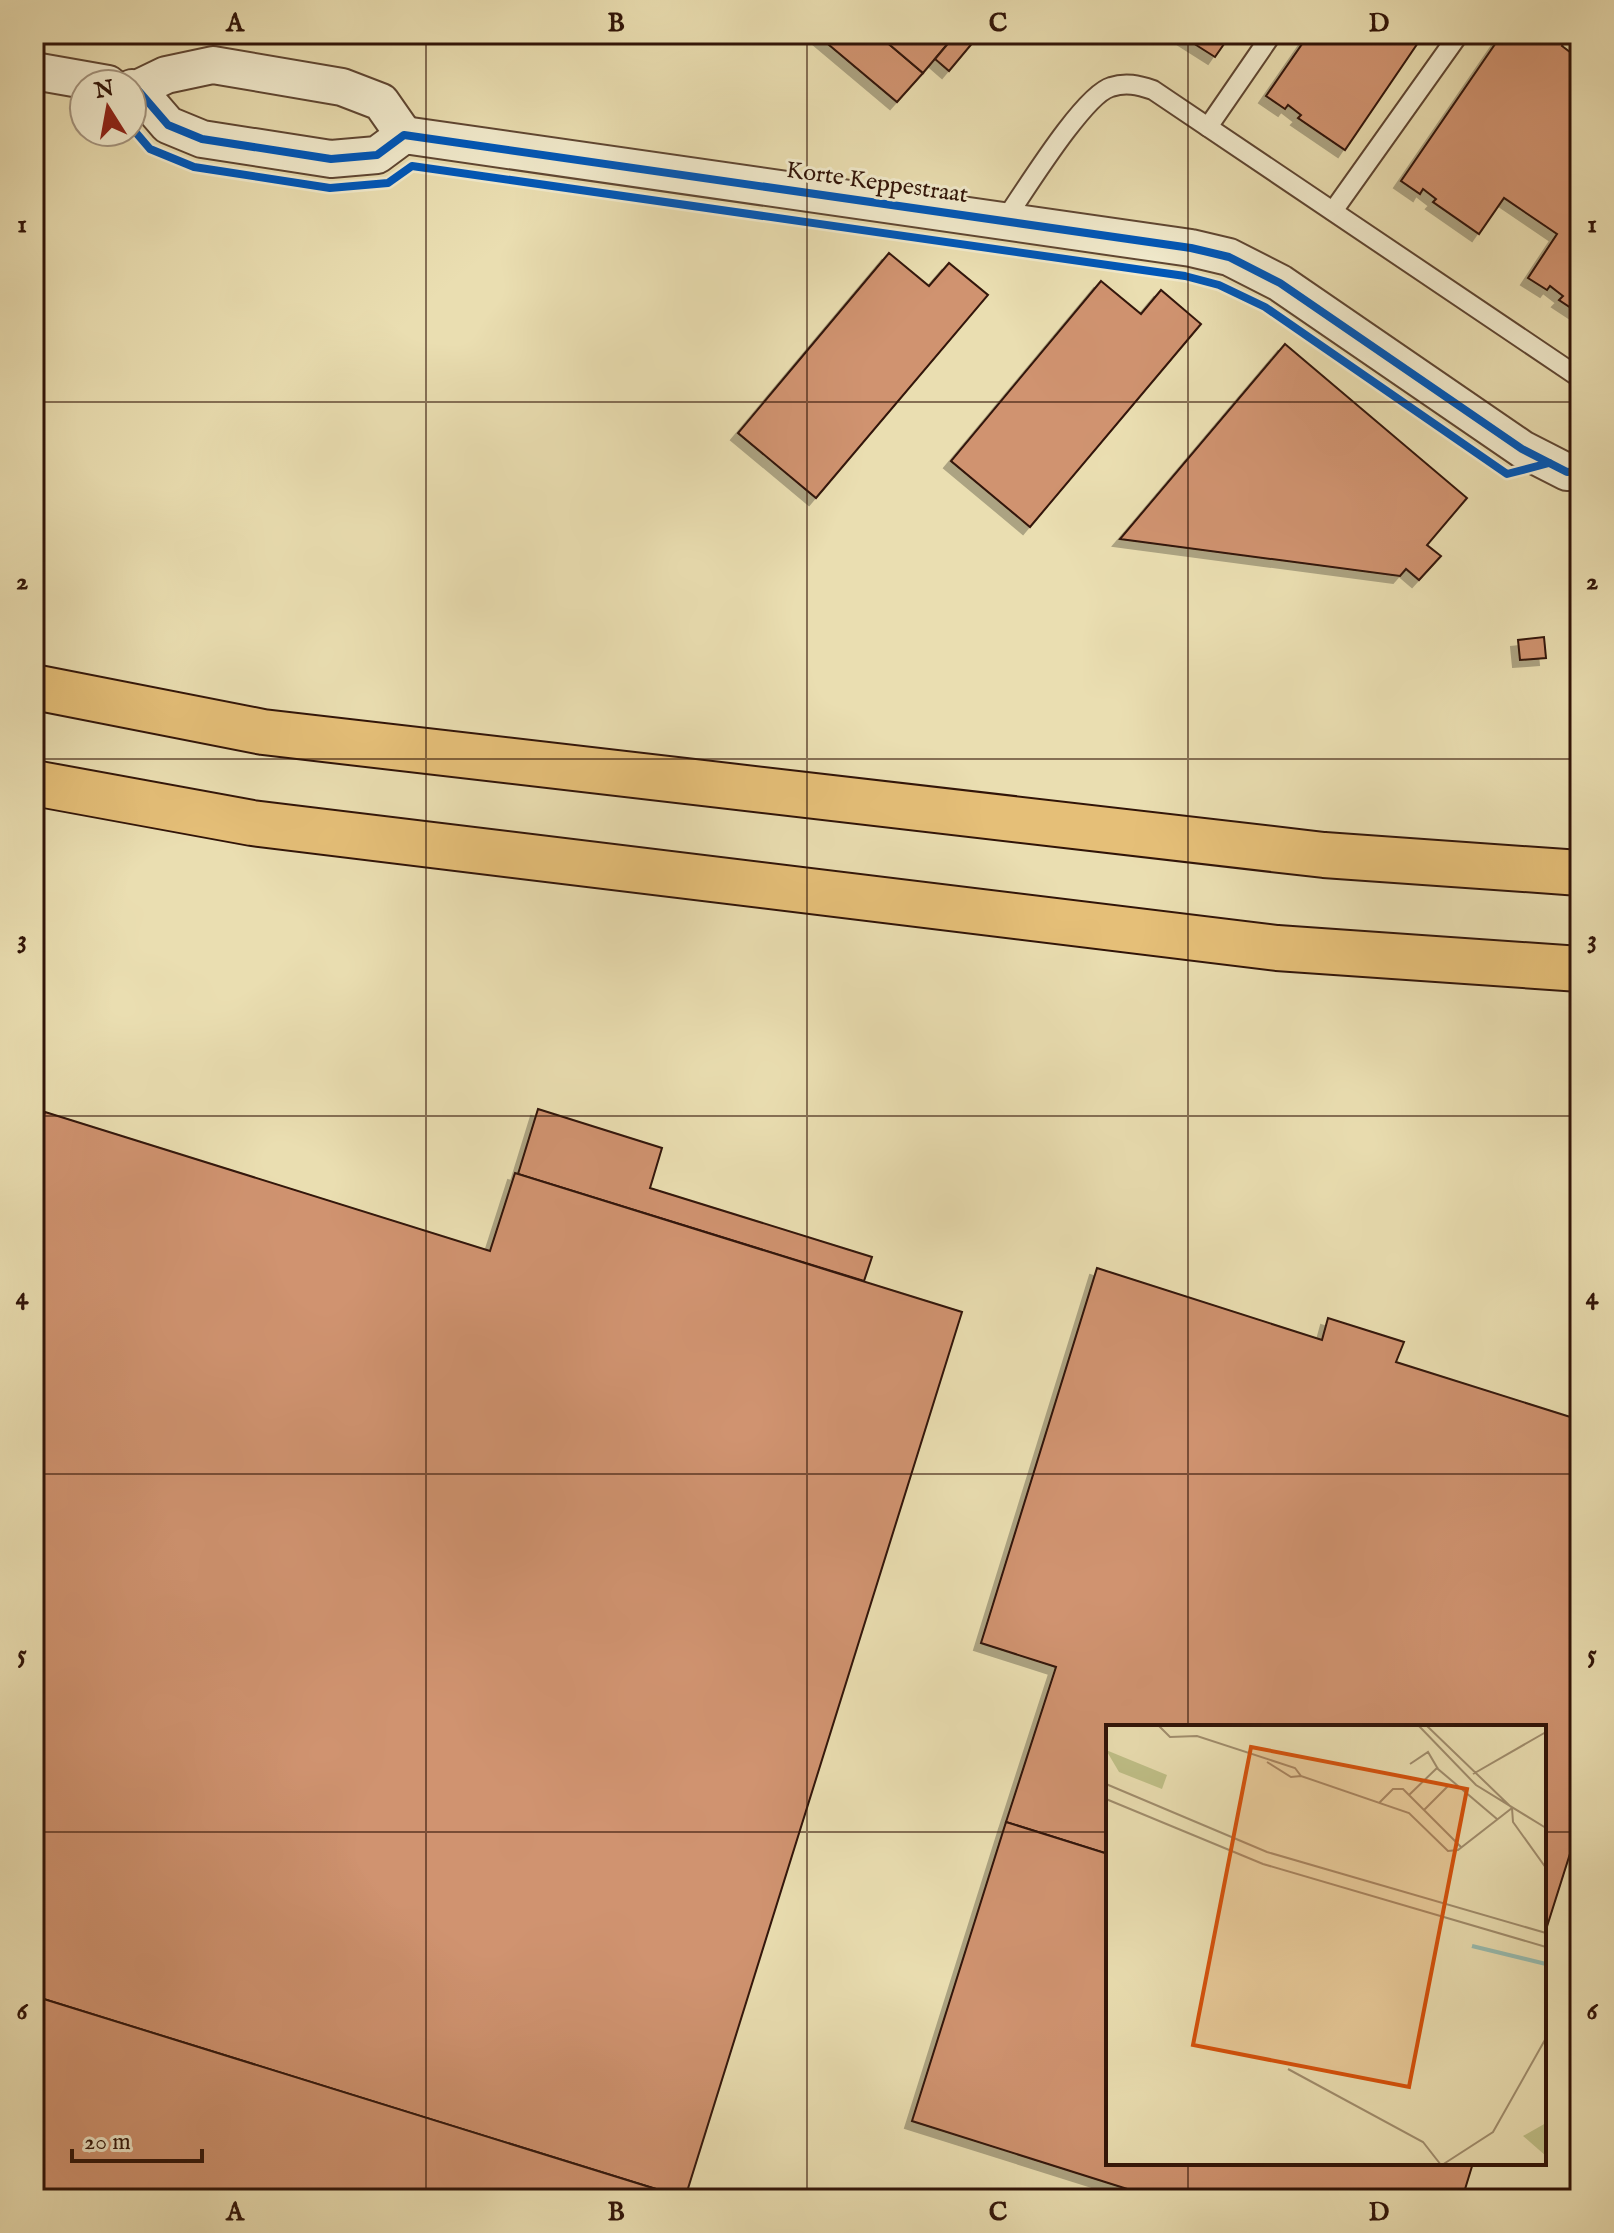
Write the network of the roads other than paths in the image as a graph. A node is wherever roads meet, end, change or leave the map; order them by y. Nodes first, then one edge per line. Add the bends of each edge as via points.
1 (1272, 34) edge
2 (1459, 34) edge
3 (34, 71) edge
4 (68, 77) edge
5 (148, 80) edge
6 (148, 107) edge
7 (1208, 127) junction
8 (404, 135) junction
9 (1333, 211) junction
10 (1004, 221) junction
11 (1580, 378) edge
12 (1580, 471) edge
13 (34, 687) edge
14 (34, 783) edge
15 (1580, 873) edge
16 (1580, 969) edge

1 - 7 lane
2 - 9 lane
3 - 4 street
5 - 8 street via 213,65 342,87 381,102
6 - 8 street via 168,125 202,139 331,159 377,155
7 - 9 lane
7 - 10 lane via 1153,90 1130,83 1107,87 1085,106
8 - 10 street, Korte Keppestraat
9 - 11 lane
10 - 12 street, Korte Keppestraat via 1229,257 1280,283 1522,449 1567,472
13 - 15 highway via 279,734 1324,855
14 - 16 highway via 252,823 1245,944

